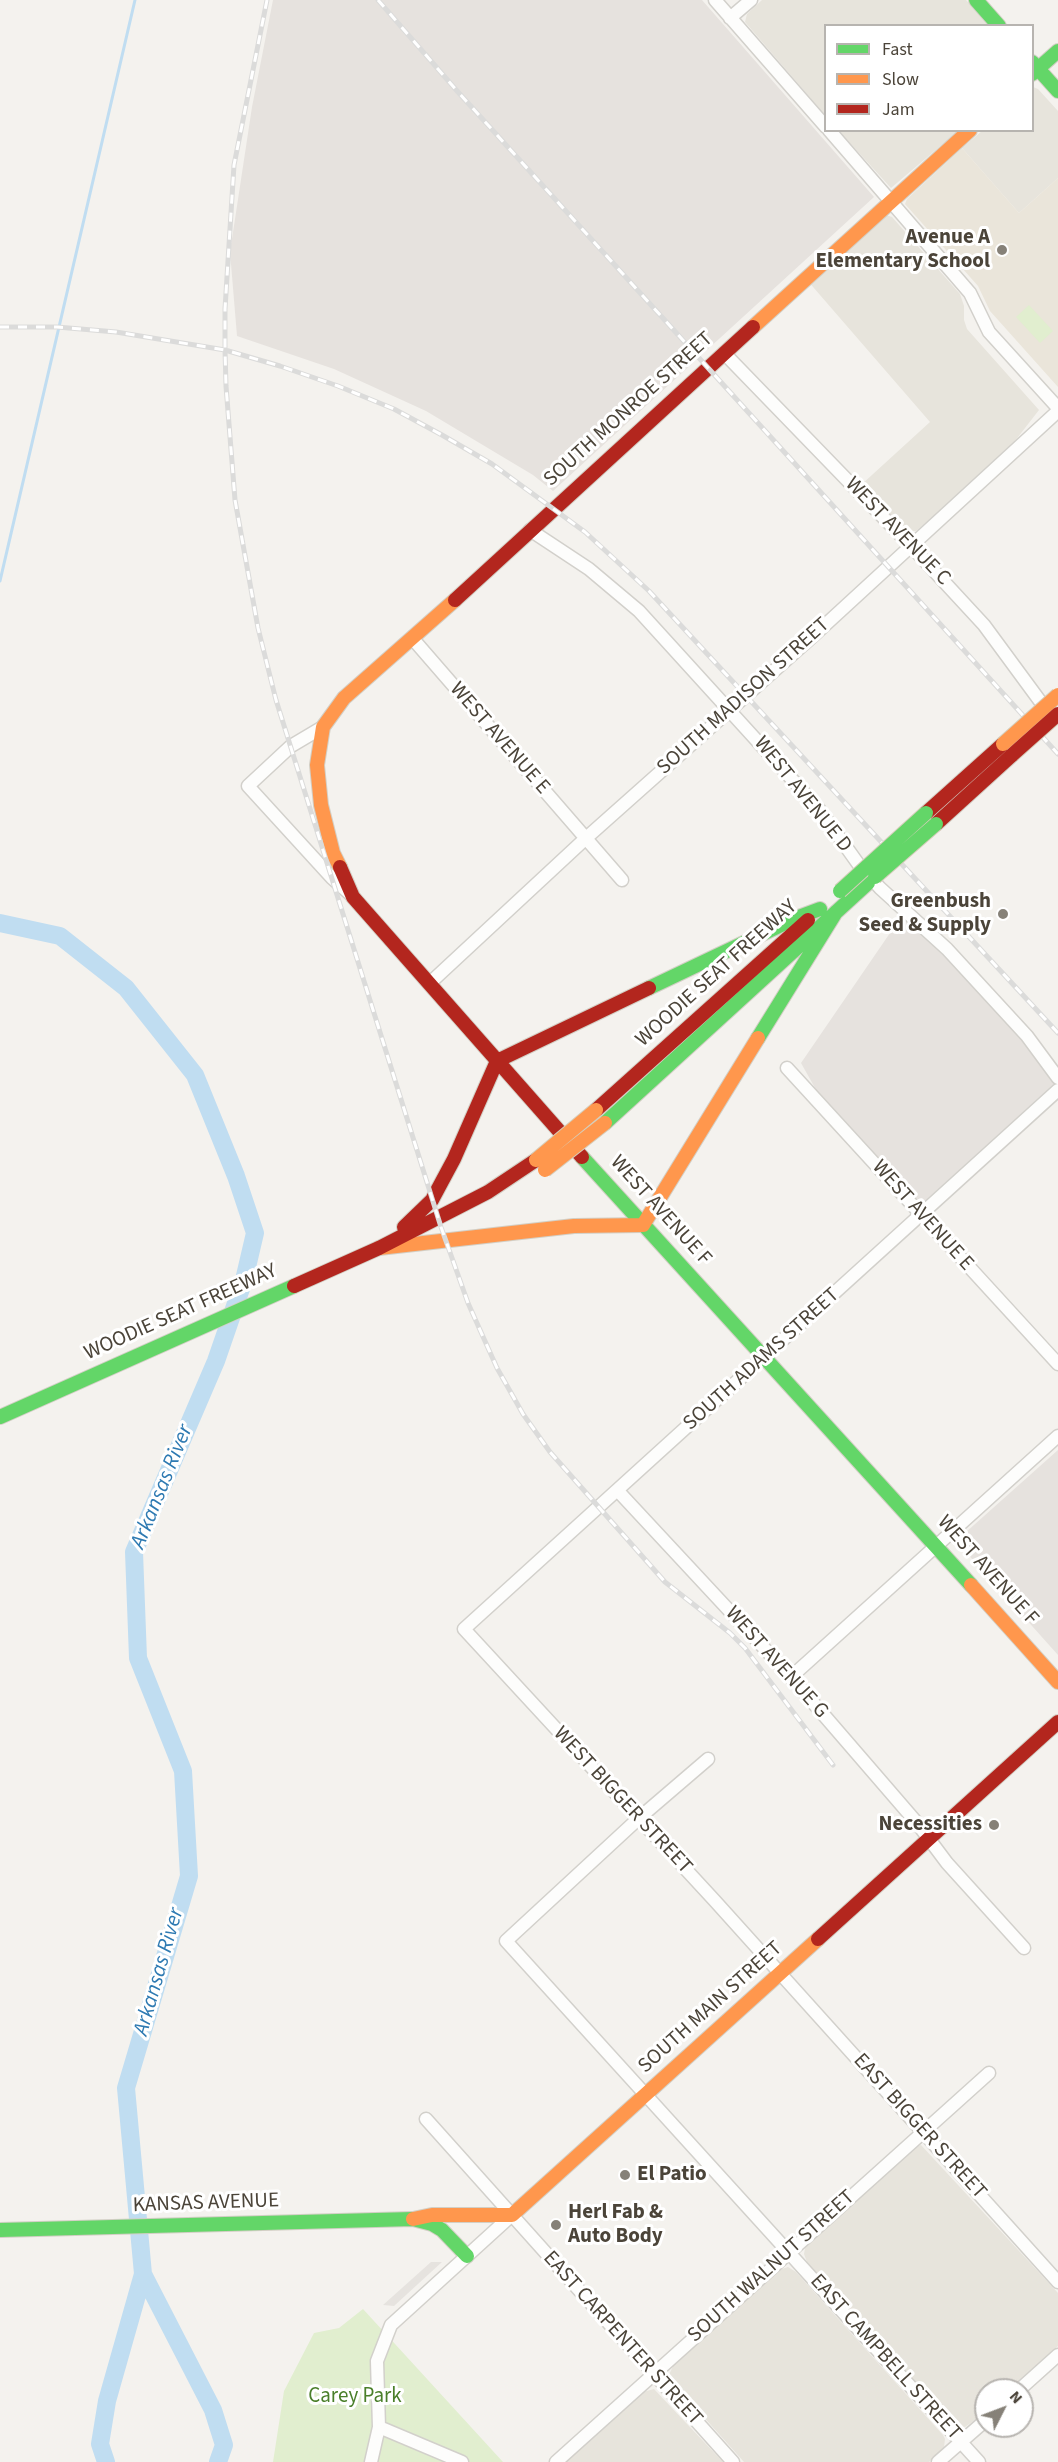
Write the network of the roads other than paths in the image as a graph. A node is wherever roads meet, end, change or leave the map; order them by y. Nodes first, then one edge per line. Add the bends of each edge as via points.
1 (715, 0) edge
2 (751, 0) edge
3 (976, 0) edge
4 (730, 18) junction
5 (997, 24) edge
6 (1058, 51) edge
7 (1034, 68) edge
8 (1058, 91) edge
9 (824, 126) edge
10 (830, 132) edge
11 (968, 132) edge
12 (890, 201) junction
13 (724, 353) junction
14 (1058, 410) edge
15 (530, 530) junction
16 (911, 546) junction
17 (413, 639) junction
18 (1058, 695) edge
19 (731, 710) junction
20 (1058, 714) edge
21 (1058, 722) edge
22 (323, 726) junction
23 (1008, 749) junction
24 (585, 839) junction
25 (621, 880) dead end
26 (845, 896) junction
27 (353, 897) junction
28 (820, 909) junction
29 (836, 912) junction
30 (431, 982) junction
31 (497, 1061) junction
32 (787, 1068) dead end
33 (1058, 1078) edge
34 (1058, 1090) edge
35 (541, 1165) junction
36 (921, 1214) junction
37 (644, 1225) junction
38 (379, 1248) junction
39 (766, 1357) junction
40 (1058, 1364) edge
41 (0, 1417) edge
42 (1058, 1436) edge
43 (618, 1491) junction
44 (936, 1546) junction
45 (464, 1629) joint
46 (791, 1677) junction
47 (1058, 1682) edge
48 (1058, 1722) edge
49 (708, 1759) dead end
50 (638, 1819) junction
51 (929, 1839) junction
52 (1024, 1948) dead end
53 (780, 1973) junction
54 (989, 2073) dead end
55 (646, 2095) junction
56 (426, 2119) dead end
57 (923, 2131) junction
58 (437, 2215) junction
59 (513, 2216) junction
60 (413, 2219) junction
61 (0, 2230) edge
62 (788, 2252) junction
63 (471, 2253) junction
64 (1058, 2282) edge
65 (1058, 2355) edge
66 (654, 2374) junction
67 (1032, 2378) edge
68 (379, 2427) junction
69 (974, 2431) edge
70 (961, 2442) junction
71 (371, 2462) edge
72 (462, 2462) edge
73 (556, 2462) edge
74 (733, 2462) edge
75 (938, 2462) edge
76 (979, 2462) edge

1 - 4 street
2 - 4 street
3 - 5 street
4 - 9 street
6 - 7 street
7 - 8 street
10 - 12 street
11 - 12 street, SOUTH MONROE STREET
12 - 13 street, SOUTH MONROE STREET
12 - 14 street via 970,293 989,332
13 - 15 street, SOUTH MONROE STREET
13 - 16 street, WEST AVENUE C
14 - 16 street, SOUTH MADISON STREET
15 - 17 street, SOUTH MONROE STREET
15 - 19 street, WEST AVENUE D via 589,569 639,610
16 - 19 street, SOUTH MADISON STREET
16 - 21 street, WEST AVENUE C via 984,625
17 - 22 street, SOUTH MONROE STREET via 344,698
17 - 24 street, WEST AVENUE E
18 - 23 street, WOODIE SEAT FREEWAY, bridge
19 - 24 street, SOUTH MADISON STREET
19 - 33 street, WEST AVENUE D via 819,809 859,865 946,949 1027,1036
20 - 23 street, WOODIE SEAT FREEWAY, bridge
22 - 27 street, WEST AVENUE F via 317,765 321,805 333,853
22 - 27 street via 291,746 248,786
23 - 26 street, WOODIE SEAT FREEWAY, bridge via 926,813
23 - 26 street, WOODIE SEAT FREEWAY, bridge via 936,824
24 - 25 street, WEST AVENUE E
24 - 30 street, SOUTH MADISON STREET
26 - 28 street, WOODIE SEAT FREEWAY
26 - 29 street, WOODIE SEAT FREEWAY
27 - 30 street, WEST AVENUE F
28 - 31 street
28 - 35 street, WOODIE SEAT FREEWAY, bridge via 596,1110
29 - 35 street, WOODIE SEAT FREEWAY, bridge via 605,1123
29 - 37 street
30 - 31 street, WEST AVENUE F
31 - 37 street, WEST AVENUE F
31 - 38 street via 432,1200
32 - 36 street, WEST AVENUE E
34 - 36 street, SOUTH ADAMS STREET
35 - 38 street, WOODIE SEAT FREEWAY via 490,1205
36 - 39 street, SOUTH ADAMS STREET
36 - 40 street, WEST AVENUE E
37 - 38 street via 574,1226
37 - 39 street, WEST AVENUE F
38 - 41 street, WOODIE SEAT FREEWAY
39 - 43 street, SOUTH ADAMS STREET
39 - 44 street, WEST AVENUE F
42 - 44 street
43 - 45 street, SOUTH ADAMS STREET
43 - 46 street, WEST AVENUE G
44 - 46 street
44 - 47 street, WEST AVENUE F
45 - 50 street, WEST BIGGER STREET
46 - 51 street, WEST AVENUE G
48 - 51 street, SOUTH MAIN STREET
49 - 50 street
50 - 53 street, WEST BIGGER STREET
50 - 55 street, EAST CAMPBELL STREET via 506,1941
51 - 52 street, WEST AVENUE G
51 - 53 street, SOUTH MAIN STREET
53 - 55 street, SOUTH MAIN STREET
53 - 57 street, EAST BIGGER STREET
54 - 57 street, SOUTH WALNUT STREET
55 - 59 street, SOUTH MAIN STREET
55 - 62 street, EAST CAMPBELL STREET
56 - 59 street, EAST CARPENTER STREET
57 - 62 street, SOUTH WALNUT STREET
57 - 64 street, EAST BIGGER STREET
58 - 59 street
58 - 60 street
58 - 63 street via 453,2227
59 - 63 street, SOUTH MAIN STREET
59 - 66 street, EAST CARPENTER STREET
60 - 61 street, KANSAS AVENUE
60 - 63 street via 432,2224
62 - 66 street, SOUTH WALNUT STREET
62 - 70 street, EAST CAMPBELL STREET
63 - 68 street, SOUTH MAIN STREET via 391,2325 377,2361
65 - 67 street
66 - 73 street, SOUTH WALNUT STREET
66 - 74 street, EAST CARPENTER STREET
68 - 71 street
68 - 72 street
69 - 70 street
70 - 75 street
70 - 76 street, EAST CAMPBELL STREET

